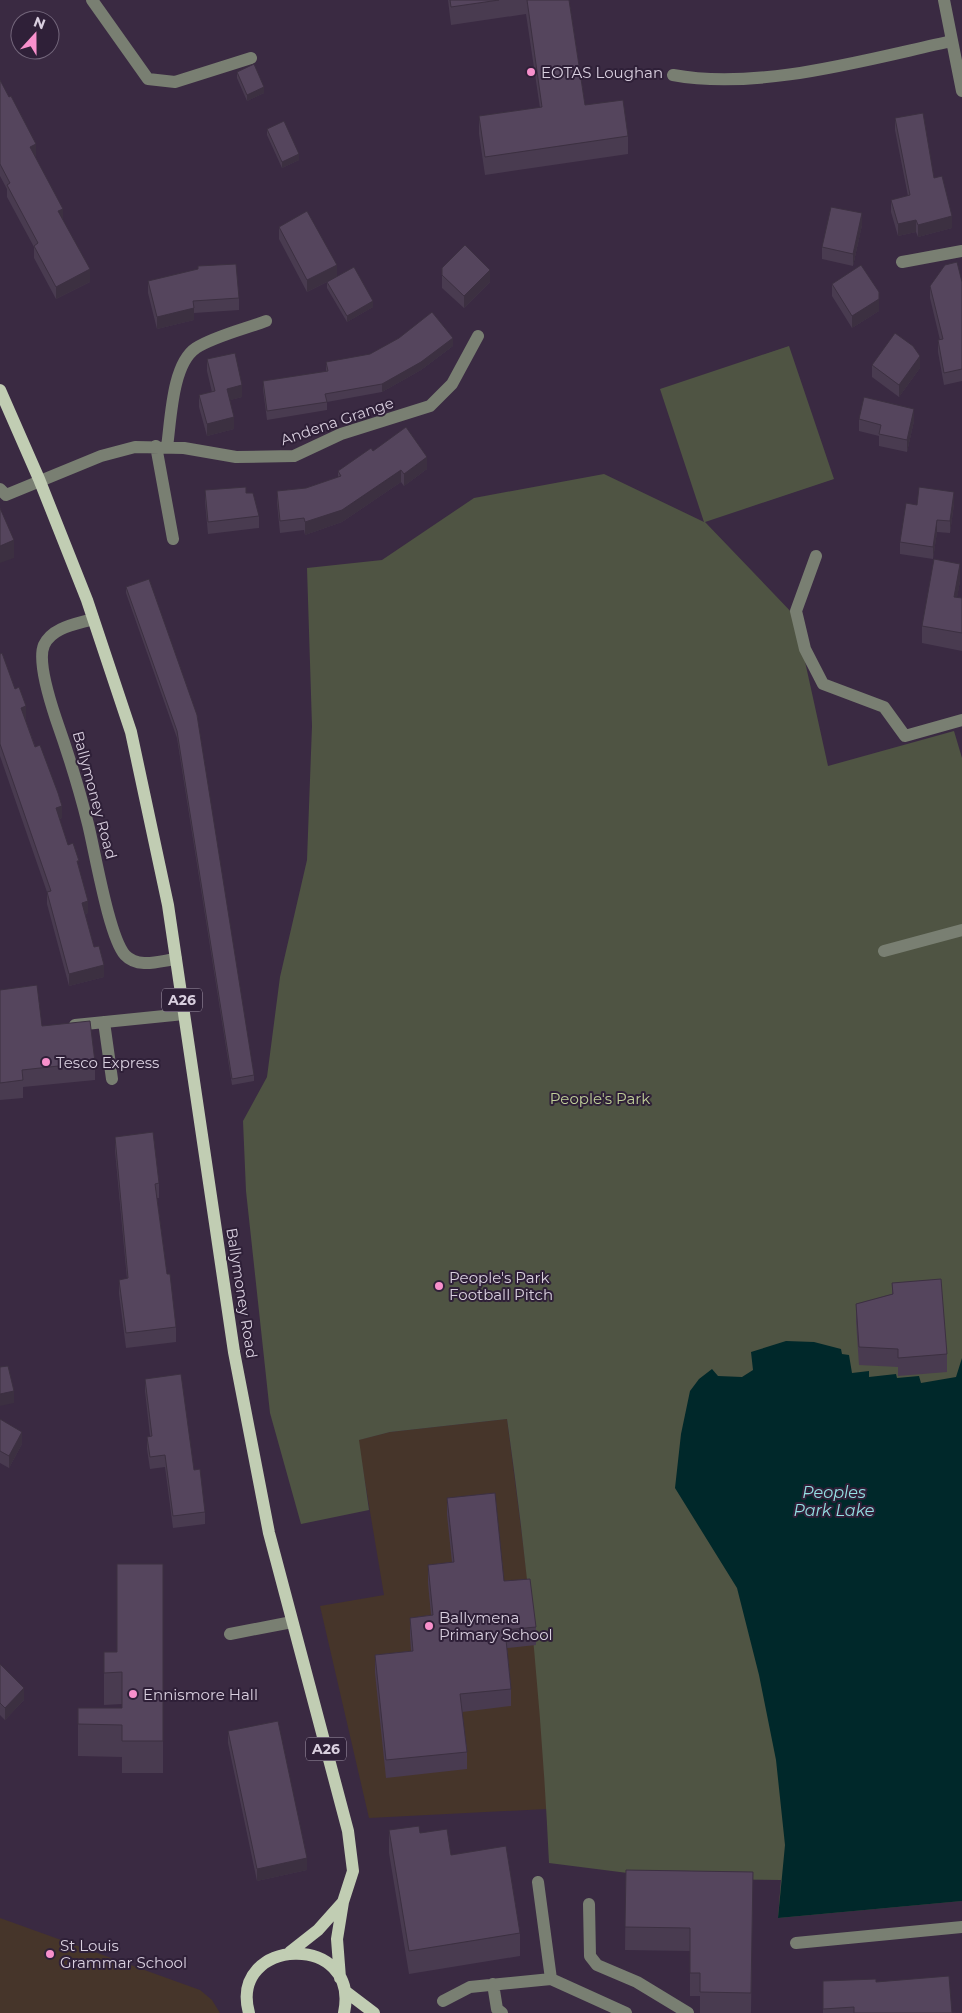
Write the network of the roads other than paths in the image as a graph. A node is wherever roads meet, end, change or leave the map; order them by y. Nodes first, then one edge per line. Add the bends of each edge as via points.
1 (92, 0) edge
2 (944, 0) edge
3 (952, 41) junction
4 (250, 58) dead end
5 (674, 75) dead end
6 (962, 91) edge
7 (962, 251) edge
8 (902, 262) dead end
9 (266, 321) dead end
10 (478, 336) dead end
11 (0, 390) edge
12 (162, 447) junction
13 (40, 480) junction
14 (0, 489) edge
15 (173, 539) dead end
16 (816, 556) dead end
17 (93, 619) junction
18 (962, 720) edge
19 (962, 930) edge
20 (884, 951) dead end
21 (176, 959) junction
22 (184, 1014) junction
23 (104, 1022) junction
24 (59, 1026) edge
25 (112, 1079) dead end
26 (293, 1625) junction
27 (230, 1634) dead end
28 (538, 1882) dead end
29 (343, 1902) junction
30 (589, 1904) dead end
31 (962, 1927) edge
32 (796, 1942) dead end
33 (290, 1952) junction
34 (340, 1978) junction
35 (551, 1979) junction
36 (493, 1984) junction
37 (345, 1991) junction
38 (443, 2001) dead end
39 (249, 2013) edge
40 (344, 2013) edge
41 (374, 2013) edge
42 (502, 2013) edge
43 (626, 2013) edge
44 (688, 2013) edge

1 - 4 street via 148,79 175,82
2 - 3 street
3 - 5 street via 820,69 742,79 700,80
3 - 6 street
7 - 8 street
9 - 12 street via 204,344 187,357 178,376
10 - 12 street, Andena Grange via 452,384 430,406 341,434 294,456 236,458
11 - 13 main road, Ballymoney Road / A26
12 - 13 street, Andena Grange via 135,447 109,454
12 - 15 street
13 - 14 street, Andena Grange via 6,495
13 - 17 main road, Ballymoney Road / A26
16 - 18 street via 796,611 805,650 823,684 884,707 905,736
17 - 21 main road, Ballymoney Road / A26 via 131,732 168,905
17 - 21 street, Ballymoney Road via 65,627 48,639 42,654 54,712 74,770 120,948 130,959 141,963
19 - 20 street
21 - 22 main road, Ballymoney Road / A26
22 - 23 street
22 - 26 main road, Ballymoney Road / A26 via 234,1352 269,1533
23 - 24 street
23 - 25 street
26 - 27 street
26 - 29 main road, A26 via 348,1831 353,1871
28 - 35 street
29 - 33 main road, A26 via 318,1930
29 - 34 main road, A26 via 337,1939
30 - 44 street via 590,1956 597,1965 637,1982
31 - 32 street
33 - 34 main road, A26 via 320,1958
33 - 39 main road, A26 via 275,1956 253,1976 248,1991
34 - 37 main road, A26
35 - 36 street
35 - 43 street
36 - 38 street via 470,1987
36 - 42 street via 497,2009
37 - 40 main road, A26
37 - 41 main road

